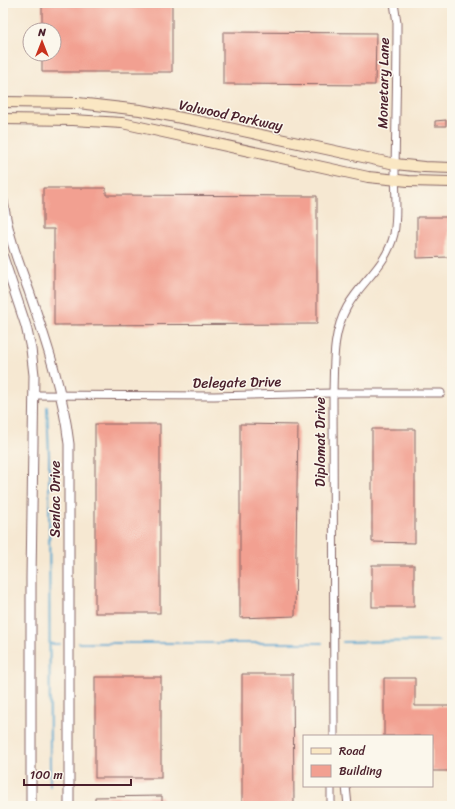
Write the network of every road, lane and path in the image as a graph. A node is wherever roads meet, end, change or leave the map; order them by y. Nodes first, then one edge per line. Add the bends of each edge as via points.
1 (394, 3) edge
2 (3, 102) edge
3 (111, 106) junction
4 (3, 119) edge
5 (109, 122) junction
6 (253, 133) junction
7 (249, 150) junction
8 (395, 164) junction
9 (452, 168) edge
10 (395, 181) junction
11 (452, 182) edge
12 (3, 201) edge
13 (12, 243) junction
14 (3, 247) edge
15 (3, 257) edge
16 (333, 393) junction
17 (441, 393) dead end
18 (34, 395) junction
19 (61, 396) junction
20 (334, 735) edge
21 (331, 787) edge
22 (346, 787) edge
23 (31, 806) edge
24 (69, 806) edge
25 (330, 806) edge
26 (348, 806) edge

1 - 8 street, Monetary Lane via 397,23
2 - 3 main road, Valwood Parkway
3 - 5 main road
3 - 6 main road, Valwood Parkway
4 - 5 main road
5 - 7 main road
6 - 7 main road
6 - 8 main road, Valwood Parkway
7 - 10 main road
8 - 9 main road, Valwood Parkway
8 - 10 street, Diplomat Drive
10 - 11 main road
10 - 16 street, Diplomat Drive via 396,217 392,241 383,261 350,303 341,320 334,347
12 - 13 street, Senlac Drive
13 - 14 street
13 - 19 street, Senlac Drive
15 - 18 street, Senlac Drive via 26,326 31,349
16 - 17 street, Delegate Drive
16 - 19 street, Delegate Drive
16 - 20 street, Diplomat Drive
18 - 19 street, Delegate Drive
18 - 23 street, Senlac Drive
19 - 24 street, Senlac Drive via 69,444
21 - 25 street
22 - 26 street

